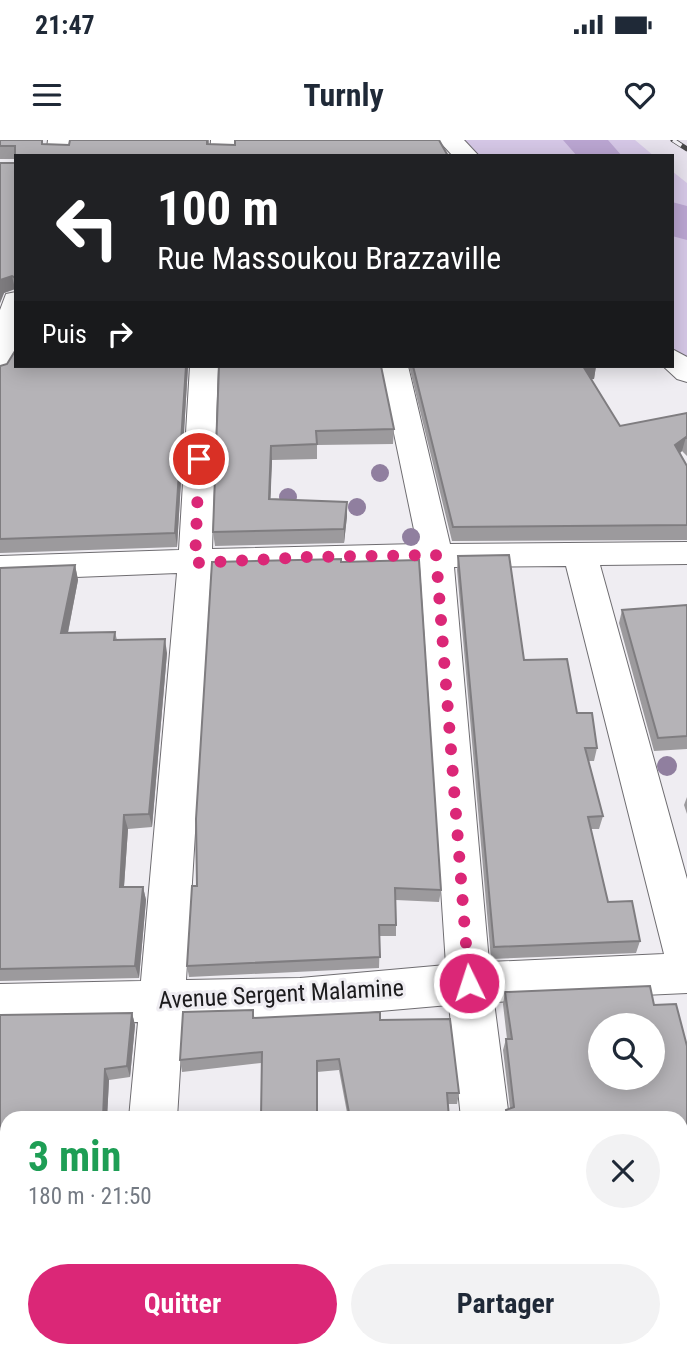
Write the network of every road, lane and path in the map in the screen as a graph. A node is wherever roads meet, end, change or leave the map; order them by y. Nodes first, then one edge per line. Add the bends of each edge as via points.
1 (450, 140) edge
2 (465, 154) edge
3 (14, 309) edge
4 (674, 360) edge
5 (204, 368) edge
6 (394, 368) edge
7 (0, 370) edge
8 (687, 373) edge
9 (687, 553) edge
10 (436, 555) junction
11 (580, 555) junction
12 (195, 563) junction
13 (0, 568) edge
14 (687, 957) edge
15 (687, 974) edge
16 (469, 983) junction
17 (162, 999) junction
18 (0, 1004) edge
19 (154, 1111) edge
20 (484, 1111) edge

1 - 2 street
3 - 7 street
4 - 8 street
5 - 12 street
6 - 10 street
9 - 11 street
10 - 11 street
10 - 12 street
10 - 16 street
11 - 14 street
12 - 13 street
12 - 17 street
15 - 16 street, Avenue Sergent Malamine
16 - 17 street, Avenue Sergent Malamine via 300,998
16 - 20 street
17 - 18 street, Avenue Sergent Malamine
17 - 19 street

